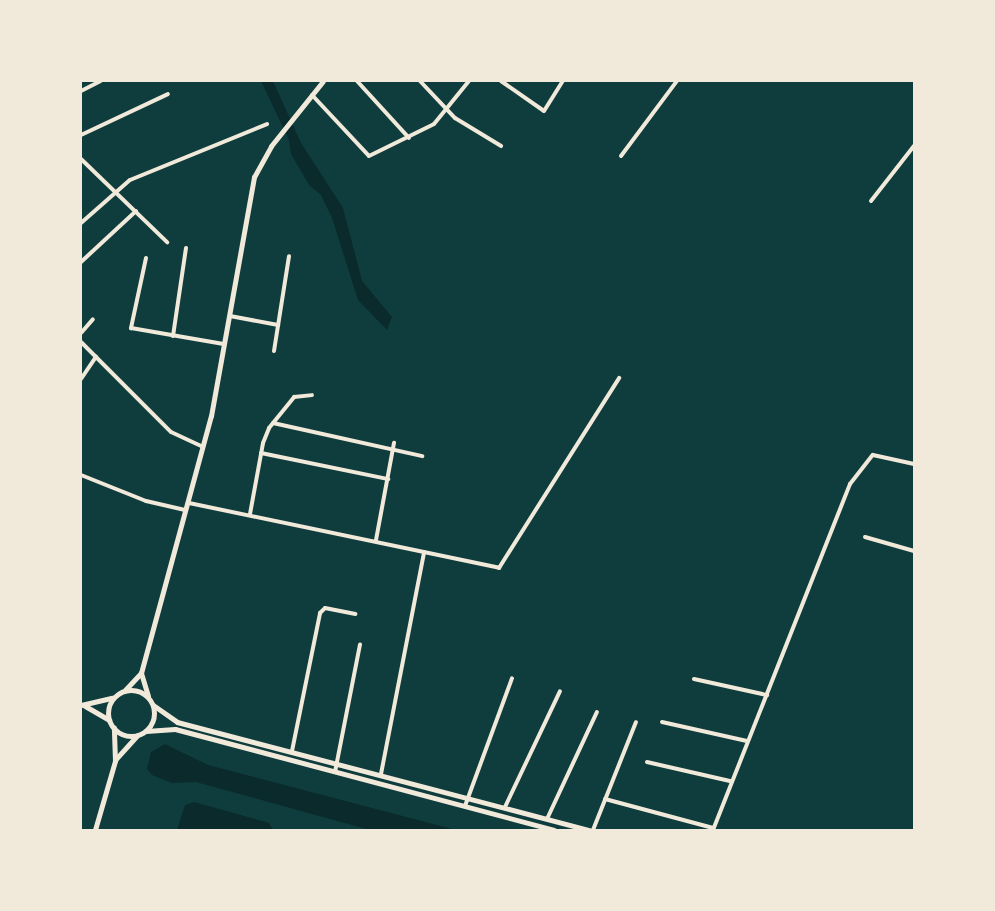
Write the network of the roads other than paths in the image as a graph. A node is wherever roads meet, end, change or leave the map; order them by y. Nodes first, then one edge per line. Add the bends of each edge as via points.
1 (101, 81) edge
2 (322, 81) edge
3 (357, 81) edge
4 (420, 81) edge
5 (469, 81) edge
6 (501, 81) edge
7 (563, 81) edge
8 (677, 81) edge
9 (81, 91) edge
10 (168, 94) dead end
11 (312, 95) junction
12 (447, 110) junction
13 (267, 124) dead end
14 (81, 135) edge
15 (409, 138) junction
16 (501, 146) dead end
17 (914, 146) edge
18 (621, 156) dead end
19 (81, 159) edge
20 (116, 192) junction
21 (871, 201) dead end
22 (136, 211) junction
23 (81, 223) edge
24 (167, 242) dead end
25 (186, 248) dead end
26 (289, 256) dead end
27 (146, 258) dead end
28 (81, 262) edge
29 (230, 316) junction
30 (93, 319) dead end
31 (278, 325) junction
32 (81, 333) edge
33 (173, 336) junction
34 (81, 342) edge
35 (225, 344) junction
36 (274, 351) dead end
37 (96, 357) junction
38 (619, 378) dead end
39 (81, 379) edge
40 (312, 395) dead end
41 (273, 423) junction
42 (394, 443) dead end
43 (203, 447) junction
44 (394, 450) junction
45 (261, 453) junction
46 (422, 456) dead end
47 (914, 464) edge
48 (81, 475) edge
49 (388, 479) junction
50 (189, 503) junction
51 (187, 510) junction
52 (250, 514) junction
53 (865, 537) dead end
54 (376, 540) junction
55 (914, 551) edge
56 (424, 552) junction
57 (355, 614) dead end
58 (360, 644) dead end
59 (141, 672) junction
60 (512, 678) dead end
61 (694, 680) dead end
62 (125, 690) junction
63 (560, 692) dead end
64 (767, 694) junction
65 (114, 697) junction
66 (151, 702) junction
67 (82, 705) edge
68 (597, 712) dead end
69 (109, 720) junction
70 (636, 722) dead end
71 (662, 722) dead end
72 (114, 728) junction
73 (146, 731) junction
74 (137, 735) junction
75 (747, 741) junction
76 (292, 751) junction
77 (115, 761) junction
78 (336, 762) junction
79 (647, 762) dead end
80 (335, 771) junction
81 (381, 774) junction
82 (730, 781) junction
83 (466, 796) junction
84 (605, 799) junction
85 (465, 806) junction
86 (505, 807) junction
87 (548, 819) junction
88 (713, 829) edge
89 (95, 830) edge
90 (555, 830) edge
91 (592, 830) edge

1 - 9 street
2 - 11 main road
3 - 15 street
4 - 12 street
5 - 12 street
6 - 7 street via 544,111
8 - 18 street
10 - 14 street
11 - 15 street via 366,156
11 - 29 main road via 280,135 254,177
12 - 15 street via 434,124
12 - 16 street
13 - 20 street via 134,178
17 - 21 street
19 - 20 street
20 - 22 street
20 - 23 street
22 - 24 street
22 - 28 street
25 - 33 street
26 - 31 street
27 - 33 street via 130,326 134,331
29 - 31 street
29 - 35 main road
30 - 32 street
31 - 36 street
33 - 35 street
34 - 37 street
35 - 43 main road
37 - 39 street
37 - 43 street via 171,432
38 - 56 street via 499,568
40 - 41 street via 294,397
41 - 44 street
41 - 45 street
42 - 44 street
43 - 50 main road
44 - 46 street
44 - 49 street
45 - 49 street
45 - 52 street
47 - 64 street via 873,455 850,484
48 - 51 street via 146,501
49 - 54 street
50 - 51 main road
50 - 52 street
51 - 59 main road
52 - 54 street
53 - 55 street
54 - 56 street
56 - 81 street
57 - 76 street via 325,608 320,613
58 - 78 street
59 - 62 main road
59 - 66 main road
60 - 83 street
61 - 64 street
62 - 65 main road
62 - 66 main road via 138,691
63 - 86 street
64 - 75 street
65 - 67 main road
65 - 69 main road via 108,708
66 - 73 main road via 154,719
66 - 76 main road via 177,722
67 - 69 main road
68 - 87 street
69 - 72 main road
70 - 84 street
71 - 75 street
72 - 74 main road via 124,735
72 - 77 street
73 - 74 main road
73 - 80 main road via 175,729
74 - 77 street
75 - 82 street
76 - 78 main road
77 - 89 street
78 - 80 street
78 - 81 main road
79 - 82 street
80 - 85 main road
81 - 83 main road
82 - 88 street
83 - 85 street
83 - 86 main road
84 - 88 street
84 - 91 street
85 - 90 main road
86 - 87 main road
87 - 91 main road

